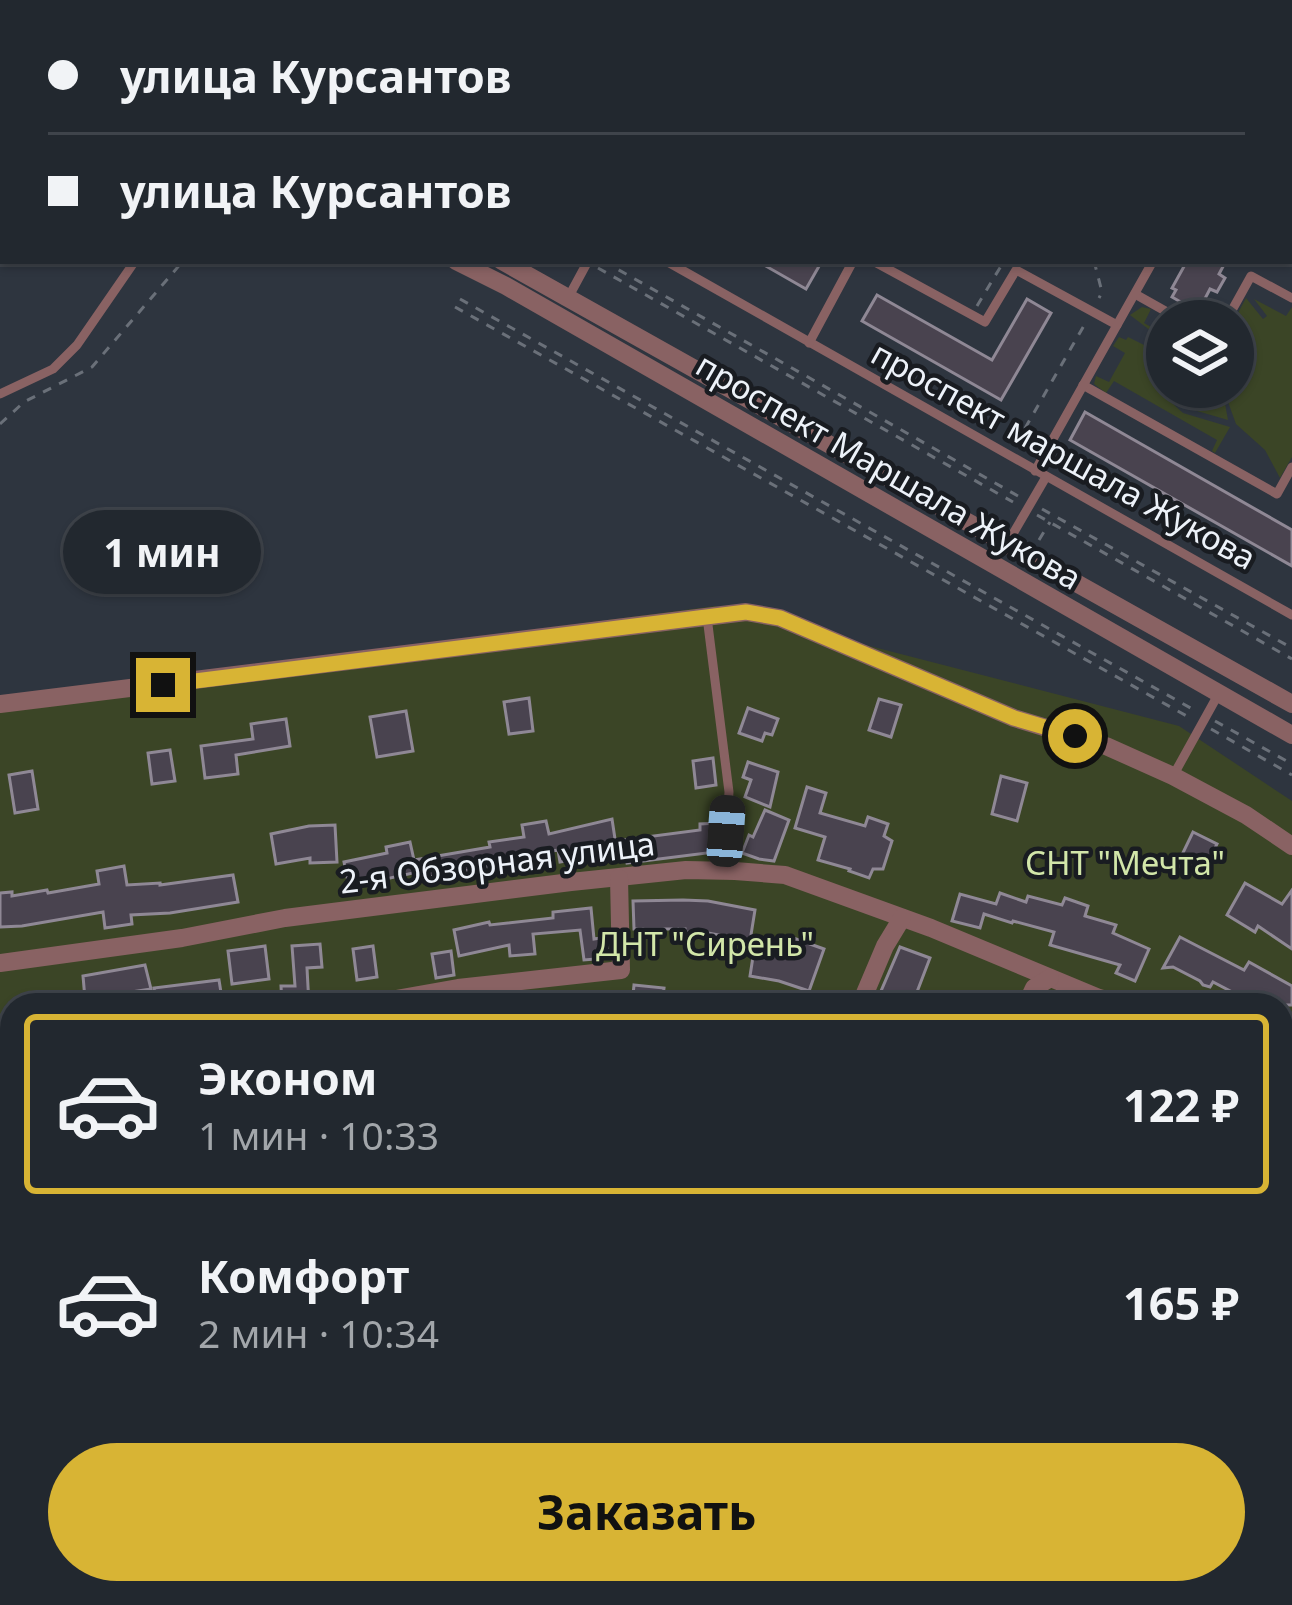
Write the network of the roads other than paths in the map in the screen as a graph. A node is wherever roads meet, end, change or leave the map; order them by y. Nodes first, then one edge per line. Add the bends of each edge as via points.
1 (133, 264) edge
2 (462, 264) edge
3 (507, 264) edge
4 (586, 264) edge
5 (671, 264) edge
6 (852, 264) edge
7 (878, 264) edge
8 (1151, 264) edge
9 (1135, 294) junction
10 (568, 298) junction
11 (1292, 298) edge
12 (1146, 300) edge
13 (1238, 300) edge
14 (1117, 326) junction
15 (809, 343) junction
16 (1083, 386) junction
17 (0, 394) edge
18 (1292, 467) edge
19 (1035, 471) junction
20 (1046, 477) junction
21 (1007, 544) junction
22 (1292, 615) edge
23 (707, 617) junction
24 (1219, 694) junction
25 (0, 704) edge
26 (1292, 704) edge
27 (1292, 735) edge
28 (1173, 776) junction
29 (1292, 845) edge
30 (723, 871) junction
31 (619, 878) junction
32 (902, 918) junction
33 (0, 963) edge
34 (1050, 978) junction
35 (430, 993) edge
36 (865, 993) edge
37 (1032, 993) edge
38 (1091, 993) edge

1 - 17 lane via 53,370
2 - 24 street, проспект Маршала Жукова
3 - 10 street, проспект Маршала Жукова
4 - 10 lane
5 - 15 lane, проспект маршала Жукова
6 - 15 lane
7 - 14 lane via 985,322 1016,270
8 - 9 lane
9 - 12 lane
9 - 14 lane
10 - 21 street, проспект Маршала Жукова
11 - 13 lane via 1251,276
14 - 16 lane
15 - 19 lane, проспект маршала Жукова
16 - 18 lane via 1277,494
16 - 19 lane
19 - 20 lane, проспект маршала Жукова
20 - 21 lane
20 - 22 lane, проспект маршала Жукова
21 - 26 street, проспект Маршала Жукова
23 - 25 street
23 - 28 street via 780,618
23 - 30 lane via 729,792
24 - 27 street, проспект Маршала Жукова
24 - 28 lane
28 - 29 street
30 - 31 street, 2-я Обзорная улица
30 - 32 street, 2-я Обзорная улица via 785,875
31 - 33 street, 2-я Обзорная улица
31 - 35 street via 622,970
32 - 34 street, 2-я Обзорная улица
32 - 36 street
34 - 37 street
34 - 38 street, 2-я Обзорная улица

